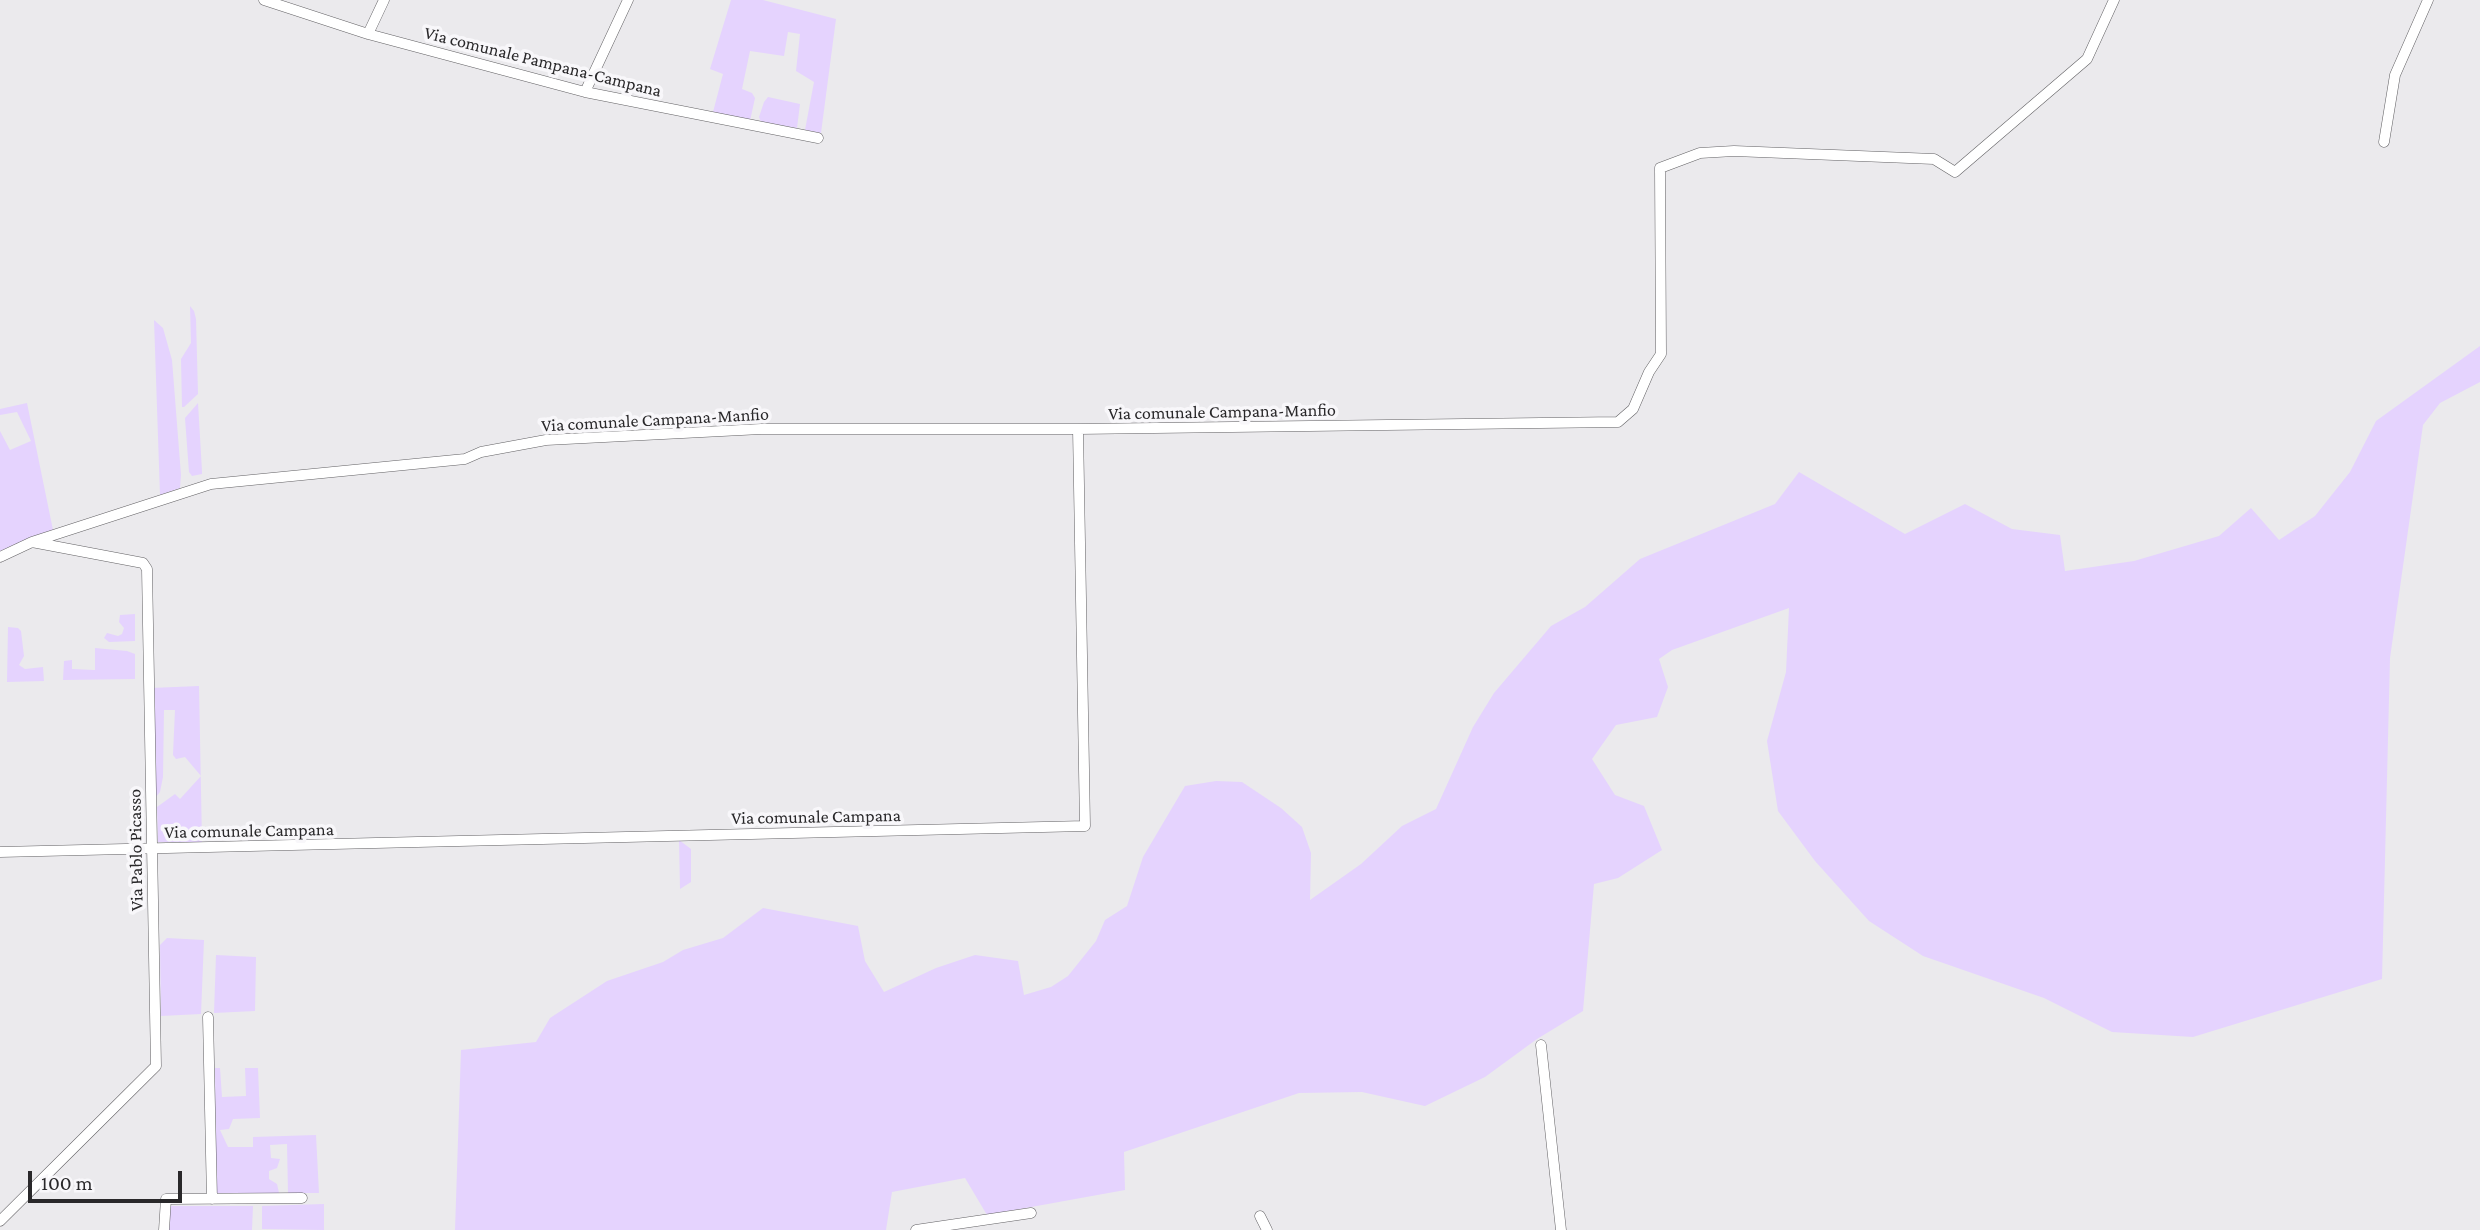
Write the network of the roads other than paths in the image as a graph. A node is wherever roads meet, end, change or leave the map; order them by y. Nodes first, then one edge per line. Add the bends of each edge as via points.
1 (264, 0) edge
2 (384, 0) edge
3 (628, 0) edge
4 (2114, 0) edge
5 (2428, 0) edge
6 (368, 34) junction
7 (585, 92) junction
8 (818, 138) dead end
9 (2384, 142) dead end
10 (1077, 429) junction
11 (32, 542) junction
12 (0, 557) edge
13 (151, 849) junction
14 (0, 852) edge
15 (208, 1017) dead end
16 (1541, 1045) dead end
17 (302, 1198) dead end
18 (212, 1199) junction
19 (1031, 1213) dead end
20 (1260, 1216) dead end
21 (0, 1221) edge
22 (164, 1230) edge
23 (916, 1230) edge
24 (1267, 1230) edge
25 (1561, 1230) edge

1 - 6 street, Via comunale Pampana-Campana
2 - 6 street
3 - 7 street
4 - 10 street, Via comunale Campana-Manfio via 2087,59 1955,172 1934,159 1734,151 1700,153 1660,168 1661,354 1633,409 1618,422
5 - 9 street via 2395,75
6 - 7 street, Via comunale Pampana-Campana
7 - 8 street, Via comunale Pampana-Campana
10 - 11 street, Via comunale Campana-Manfio via 761,429 546,440 481,452 465,460 211,484
10 - 13 street, Via comunale Campana via 1085,826
11 - 12 street
11 - 13 street, Via Pablo Picasso via 143,563 147,569
13 - 14 street
13 - 21 street, Via Pablo Picasso via 156,1066
15 - 18 street
16 - 25 street
17 - 18 street
18 - 22 street via 166,1199
19 - 23 street
20 - 24 street

